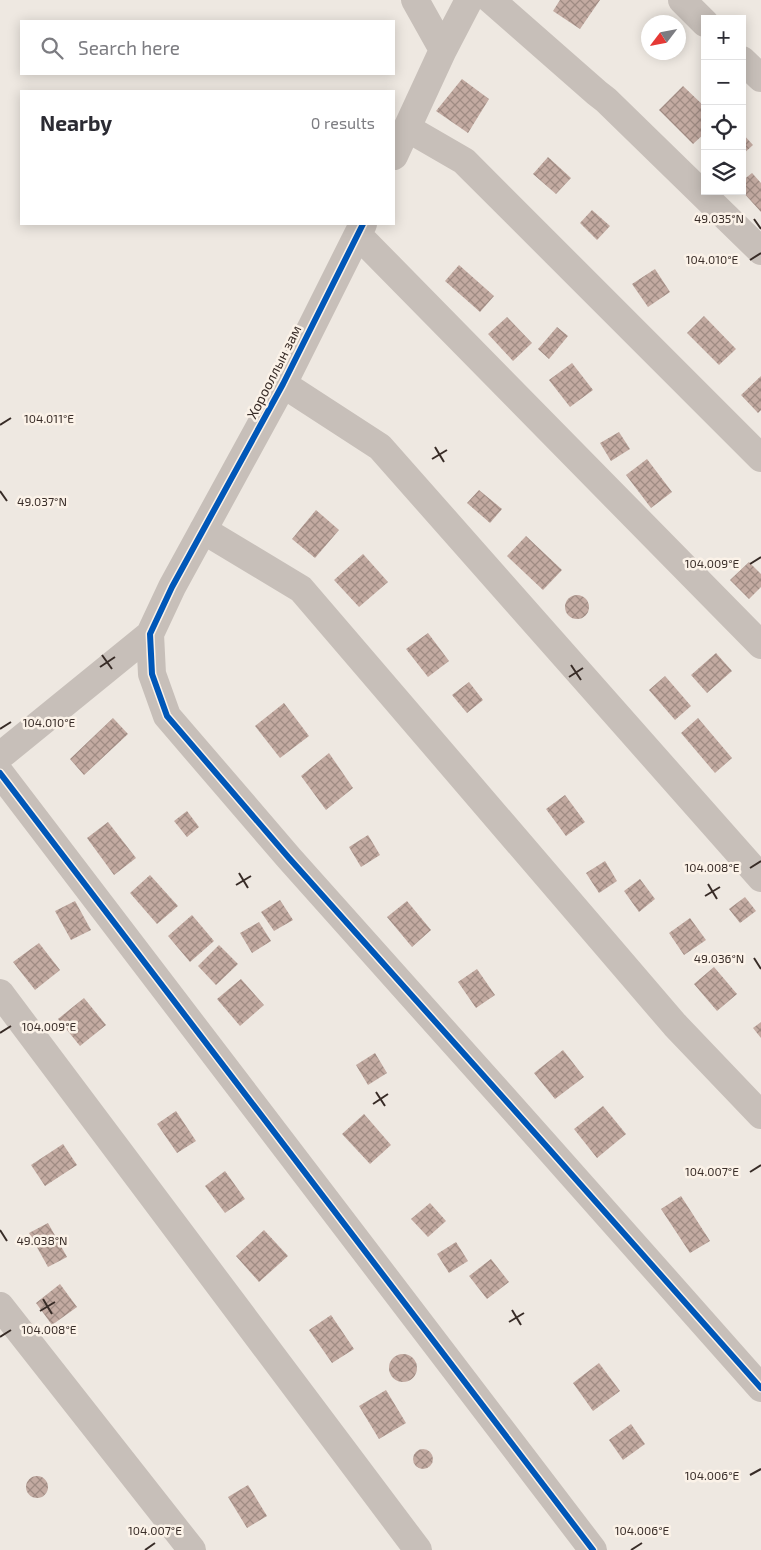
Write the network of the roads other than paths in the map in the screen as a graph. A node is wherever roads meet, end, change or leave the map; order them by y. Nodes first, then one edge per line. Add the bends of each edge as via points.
1 (415, 0) edge
2 (469, 0) edge
3 (491, 0) edge
4 (682, 0) edge
5 (701, 18) edge
6 (443, 50) junction
7 (746, 64) edge
8 (761, 78) edge
9 (407, 128) junction
10 (395, 154) edge
11 (360, 229) edge
12 (761, 251) edge
13 (283, 384) junction
14 (761, 458) edge
15 (203, 530) junction
16 (150, 634) junction
17 (761, 645) edge
18 (0, 756) edge
19 (0, 773) edge
20 (761, 878) edge
21 (0, 993) edge
22 (761, 1115) edge
23 (0, 1306) edge
24 (761, 1388) edge
25 (192, 1550) edge
26 (418, 1550) edge
27 (593, 1550) edge

1 - 6 street
2 - 6 street
3 - 12 street via 606,100
4 - 5 street
6 - 9 street
7 - 8 street
9 - 10 street
9 - 14 street via 464,161
11 - 13 street, Хорооллын зам
11 - 17 street
13 - 15 street, Хорооллын зам
13 - 20 street via 380,447
15 - 16 street, Хорооллын зам
15 - 22 street via 301,589 675,1025
16 - 18 street
16 - 24 street via 152,674 167,716 289,858
19 - 27 street
21 - 26 street
23 - 25 street

